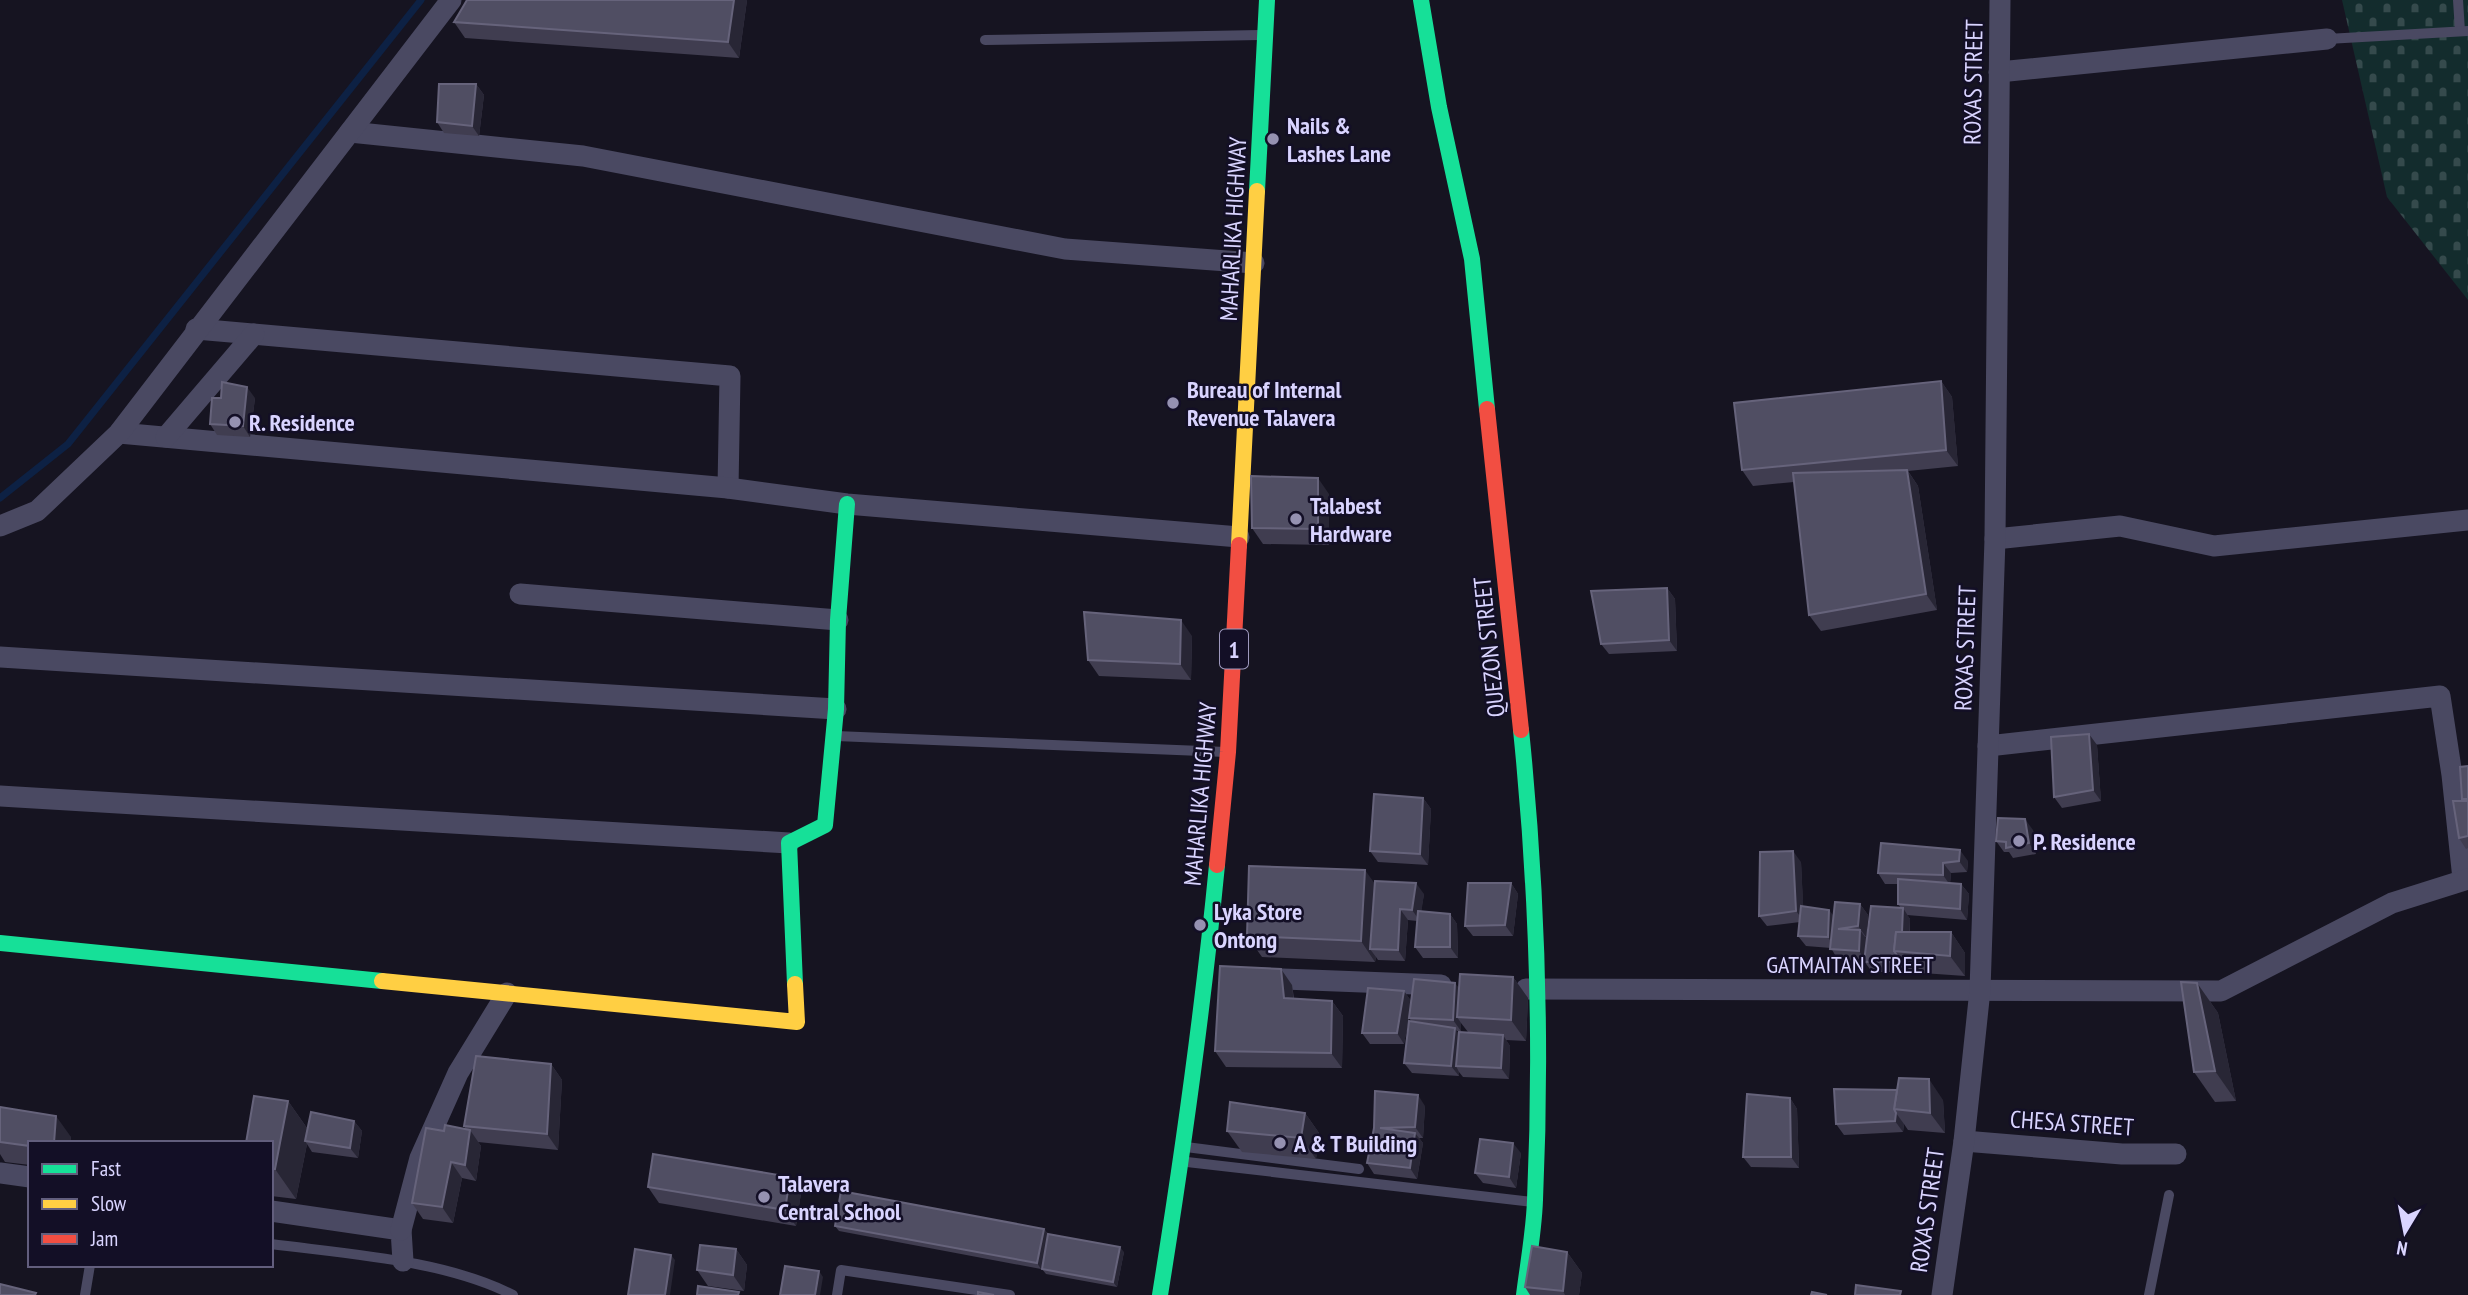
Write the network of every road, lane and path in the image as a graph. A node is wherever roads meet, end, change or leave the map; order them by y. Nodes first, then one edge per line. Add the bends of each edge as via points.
1 (451, 0) edge
2 (1267, 0) edge
3 (1421, 0) edge
4 (2000, 0) edge
5 (2458, 0) edge
6 (2464, 31) edge
7 (1267, 35) junction
8 (2327, 39) joint
9 (985, 40) dead end
10 (1999, 72) junction
11 (350, 132) junction
12 (1255, 263) junction
13 (197, 329) junction
14 (254, 334) junction
15 (118, 433) junction
16 (166, 437) junction
17 (728, 488) junction
18 (847, 504) junction
19 (2468, 520) edge
20 (0, 526) edge
21 (1239, 537) junction
22 (1995, 539) junction
23 (520, 594) dead end
24 (838, 620) junction
25 (0, 657) edge
26 (836, 709) junction
27 (834, 736) junction
28 (1988, 746) junction
29 (1228, 752) junction
30 (0, 796) edge
31 (789, 843) junction
32 (2465, 879) edge
33 (0, 943) edge
34 (1220, 976) junction
35 (1455, 986) edge
36 (1510, 988) edge
37 (1538, 989) junction
38 (1980, 990) junction
39 (507, 993) junction
40 (1964, 1141) junction
41 (1182, 1154) junction
42 (2176, 1154) dead end
43 (1359, 1169) dead end
44 (0, 1173) edge
45 (28, 1177) edge
46 (2169, 1195) dead end
47 (1535, 1202) junction
48 (273, 1211) edge
49 (401, 1230) junction
50 (273, 1244) edge
51 (403, 1261) junction
52 (90, 1267) edge
53 (492, 1290) edge
54 (85, 1295) edge
55 (513, 1295) edge
56 (837, 1295) edge
57 (1010, 1295) edge
58 (1160, 1295) edge
59 (1524, 1295) edge
60 (1942, 1295) edge
61 (2149, 1295) edge

1 - 11 street
2 - 7 street, MAHARLIKA HIGHWAY / 1
3 - 37 street, QUEZON STREET via 1472,259 1528,802
4 - 10 street, ROXAS STREET
5 - 6 lane
6 - 8 lane
7 - 9 lane
7 - 12 street, MAHARLIKA HIGHWAY / 1
8 - 10 street
10 - 22 street, ROXAS STREET
11 - 12 street via 583,156 1065,249
11 - 13 street
12 - 21 street, MAHARLIKA HIGHWAY / 1
13 - 14 street
13 - 15 street
14 - 16 street
14 - 17 street via 730,376
15 - 16 street
15 - 20 street via 37,511
16 - 17 street
17 - 18 street
18 - 21 street
18 - 24 street
19 - 22 street via 2214,546 2120,526
21 - 29 street, MAHARLIKA HIGHWAY / 1
22 - 28 street, ROXAS STREET
23 - 24 street
24 - 26 street
25 - 26 street
26 - 27 street
27 - 29 lane
27 - 31 street via 825,825
28 - 32 street via 2440,696
28 - 38 street, ROXAS STREET
29 - 34 street, MAHARLIKA HIGHWAY / 1
30 - 31 street
31 - 39 street via 797,1022
32 - 38 street, GATMAITAN STREET via 2392,903 2221,991
33 - 39 street
34 - 35 street
34 - 41 street, MAHARLIKA HIGHWAY / 1
36 - 37 street, GATMAITAN STREET
37 - 38 street, GATMAITAN STREET
37 - 47 street, QUEZON STREET
38 - 40 street, ROXAS STREET
39 - 49 street via 447,1097 421,1158
40 - 42 street, CHESA STREET
40 - 60 street, ROXAS STREET
41 - 43 lane
41 - 47 lane
41 - 58 street, MAHARLIKA HIGHWAY / 1
44 - 45 street
46 - 61 lane
47 - 59 street, QUEZON STREET
48 - 49 street
49 - 51 street
50 - 51 lane
51 - 53 lane
52 - 54 lane
53 - 55 lane
56 - 57 lane via 841,1270

